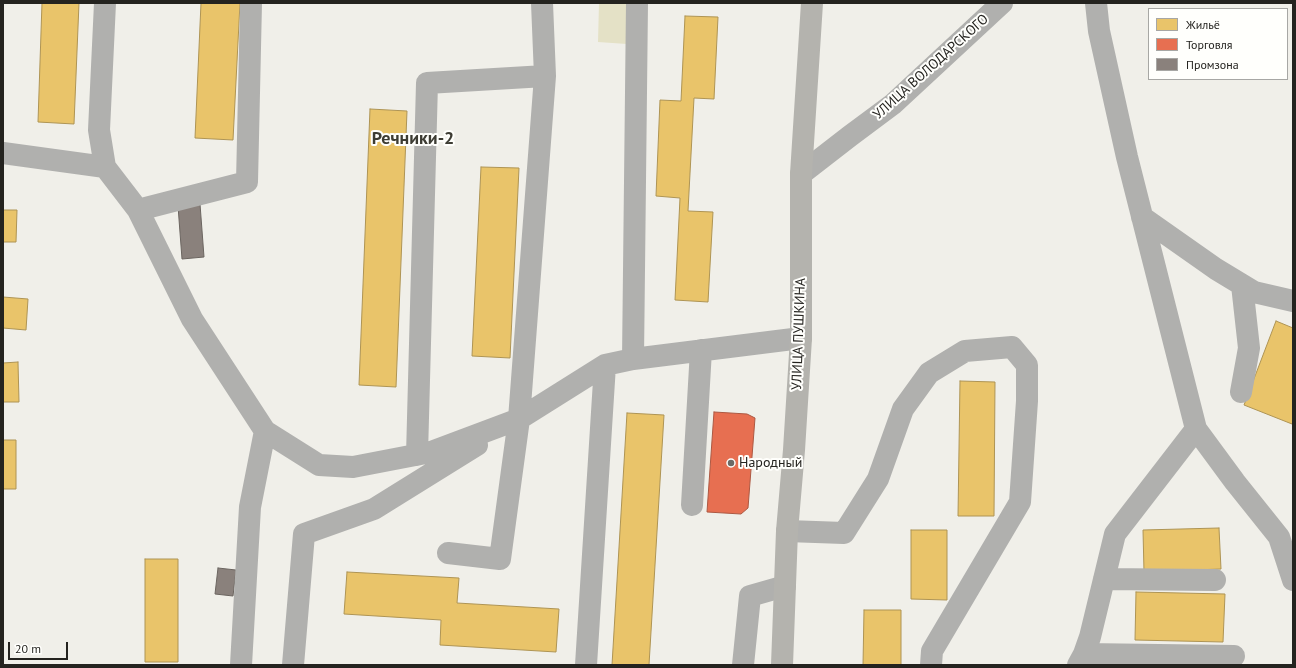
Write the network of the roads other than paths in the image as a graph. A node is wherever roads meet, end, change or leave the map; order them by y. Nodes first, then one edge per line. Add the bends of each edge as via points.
1 (105, 3) edge
2 (251, 3) edge
3 (542, 3) edge
4 (637, 3) edge
5 (812, 3) edge
6 (1002, 3) edge
7 (1096, 3) edge
8 (545, 76) junction
9 (3, 153) edge
10 (105, 167) junction
11 (801, 174) junction
12 (138, 210) junction
13 (1142, 217) junction
14 (1242, 285) junction
15 (1293, 301) edge
16 (801, 338) junction
17 (700, 350) junction
18 (633, 359) junction
19 (605, 365) junction
20 (1241, 392) dead end
21 (519, 419) junction
22 (1196, 429) junction
23 (265, 431) junction
24 (417, 455) junction
25 (692, 505) dead end
26 (787, 531) junction
27 (448, 553) dead end
28 (1104, 579) junction
29 (1215, 580) dead end
30 (1293, 580) edge
31 (784, 586) junction
32 (1234, 656) dead end
33 (1081, 659) edge
34 (241, 665) edge
35 (293, 665) edge
36 (586, 665) edge
37 (743, 665) edge
38 (782, 665) edge
39 (931, 665) edge

1 - 10 street via 100,130
2 - 12 street via 247,182
3 - 8 street
4 - 18 street
5 - 11 main road, УЛИЦА ПУШКИНА
6 - 11 street, УЛИЦА ВОЛОДАРСКОГО via 893,104
7 - 13 street via 1099,31
8 - 21 street
8 - 24 street via 427,83
9 - 10 street
10 - 12 street
11 - 16 main road, УЛИЦА ПУШКИНА
12 - 23 street via 192,319
13 - 14 street
13 - 22 street
14 - 15 street via 1254,292
14 - 20 street via 1248,348
16 - 17 street
16 - 26 main road, УЛИЦА ПУШКИНА
17 - 18 street
17 - 25 street
18 - 19 street
19 - 21 street
19 - 36 street
21 - 24 street
21 - 27 street via 500,559
21 - 35 street via 374,509 304,534
22 - 28 street via 1115,534
22 - 30 street via 1279,536
23 - 24 street via 319,465 353,467
23 - 34 street via 250,507
26 - 31 main road, УЛИЦА ПУШКИНА
26 - 39 street via 844,533 878,479 904,409 929,372 965,351 1012,347 1027,365 1020,502 932,651
28 - 29 street
28 - 33 street via 1090,637
31 - 37 street via 750,596
31 - 38 main road, УЛИЦА ПУШКИНА
32 - 33 street

